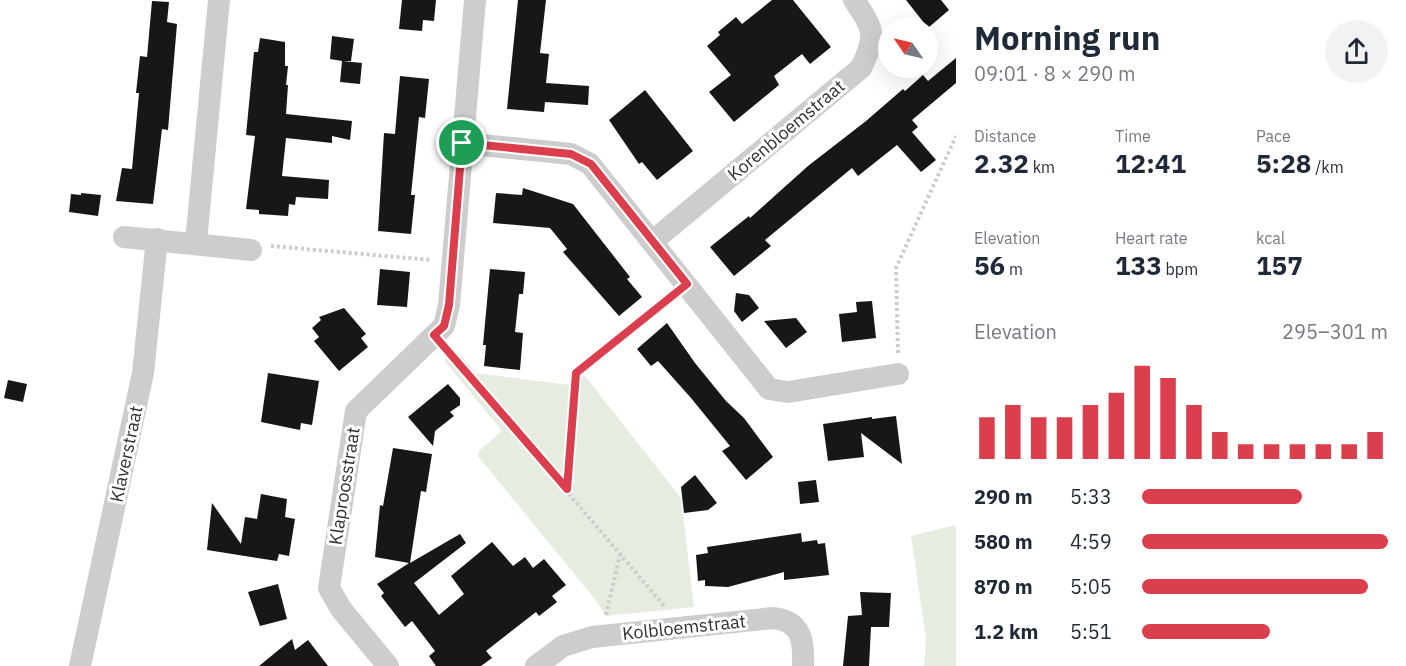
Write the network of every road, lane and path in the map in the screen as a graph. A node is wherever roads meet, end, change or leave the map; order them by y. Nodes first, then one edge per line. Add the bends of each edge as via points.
1 (219, 0) edge
2 (475, 0) edge
3 (854, 0) edge
4 (956, 136) edge
5 (462, 143) junction
6 (124, 237) dead end
7 (157, 239) junction
8 (653, 241) junction
9 (195, 242) junction
10 (251, 249) joint
11 (453, 261) junction
12 (687, 284) junction
13 (434, 335) junction
14 (898, 374) joint
15 (567, 489) junction
16 (620, 554) junction
17 (680, 626) junction
18 (601, 636) junction
19 (80, 666) edge
20 (388, 666) edge
21 (536, 666) edge
22 (803, 666) edge

1 - 9 street
2 - 5 street, Klaproosstraat
3 - 8 street, Korenbloemstraat via 870,24 872,45 861,68
4 - 14 path via 896,268
5 - 8 street via 571,154 591,164
5 - 11 street, Klaproosstraat
6 - 7 street
7 - 9 street
7 - 19 street, Klaverstraat via 143,373
8 - 12 street
9 - 10 street
10 - 11 path via 266,245
11 - 13 street, Klaproosstraat via 444,326
12 - 14 street via 769,389 788,392
12 - 15 path via 576,373
13 - 15 path
13 - 20 street, Klaproosstraat via 356,411 332,565 329,588 341,609
15 - 16 path
16 - 17 path
16 - 18 path
17 - 18 street, Kolbloemstraat
17 - 22 street, Kolbloemstraat via 785,620 794,625 803,639
18 - 21 street, Kolbloemstraat via 563,646

